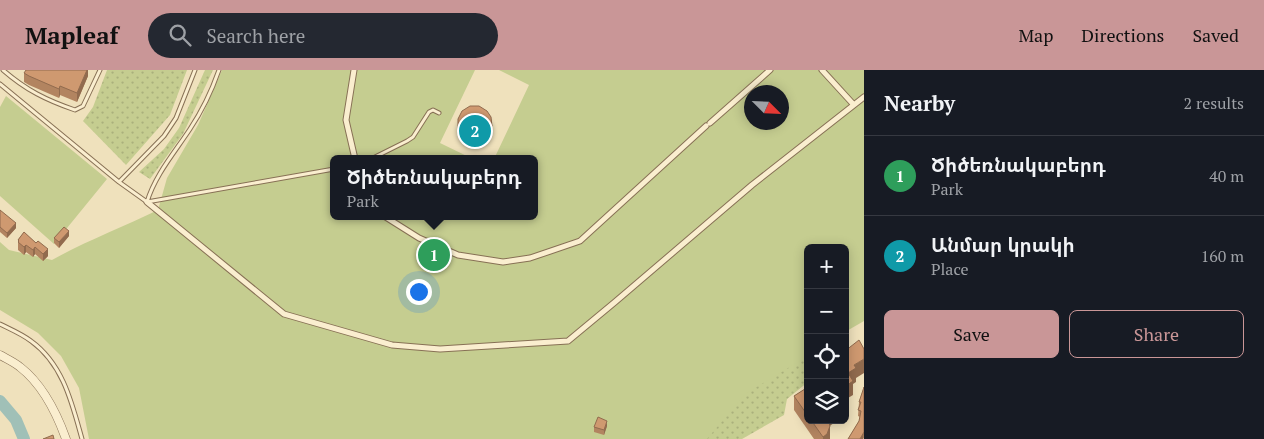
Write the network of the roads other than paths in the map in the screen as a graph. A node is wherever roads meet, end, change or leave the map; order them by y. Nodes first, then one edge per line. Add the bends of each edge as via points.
1 (3, 70) edge
2 (100, 70) edge
3 (195, 70) edge
4 (219, 70) edge
5 (354, 70) edge
6 (770, 70) edge
7 (822, 70) edge
8 (0, 84) edge
9 (864, 98) edge
10 (854, 105) junction
11 (439, 113) dead end
12 (354, 155) edge
13 (379, 155) edge
14 (330, 170) edge
15 (119, 182) junction
16 (147, 202) junction
17 (391, 220) edge
18 (0, 324) edge
19 (0, 355) edge
20 (66, 439) edge
21 (82, 439) edge

1 - 2 lane via 21,85 75,110 83,106
3 - 15 lane via 176,118 164,136
4 - 16 lane via 192,126 151,188
5 - 12 street via 346,120
6 - 17 street via 580,241 530,258 503,262 458,255
7 - 10 street
8 - 15 lane
9 - 10 street
10 - 16 street via 752,185 568,341 440,349 392,346 284,314
11 - 13 lane via 429,112 413,137
14 - 16 lane
15 - 16 lane
18 - 21 lane via 31,341 52,362 69,392
19 - 20 street via 20,367 36,384

